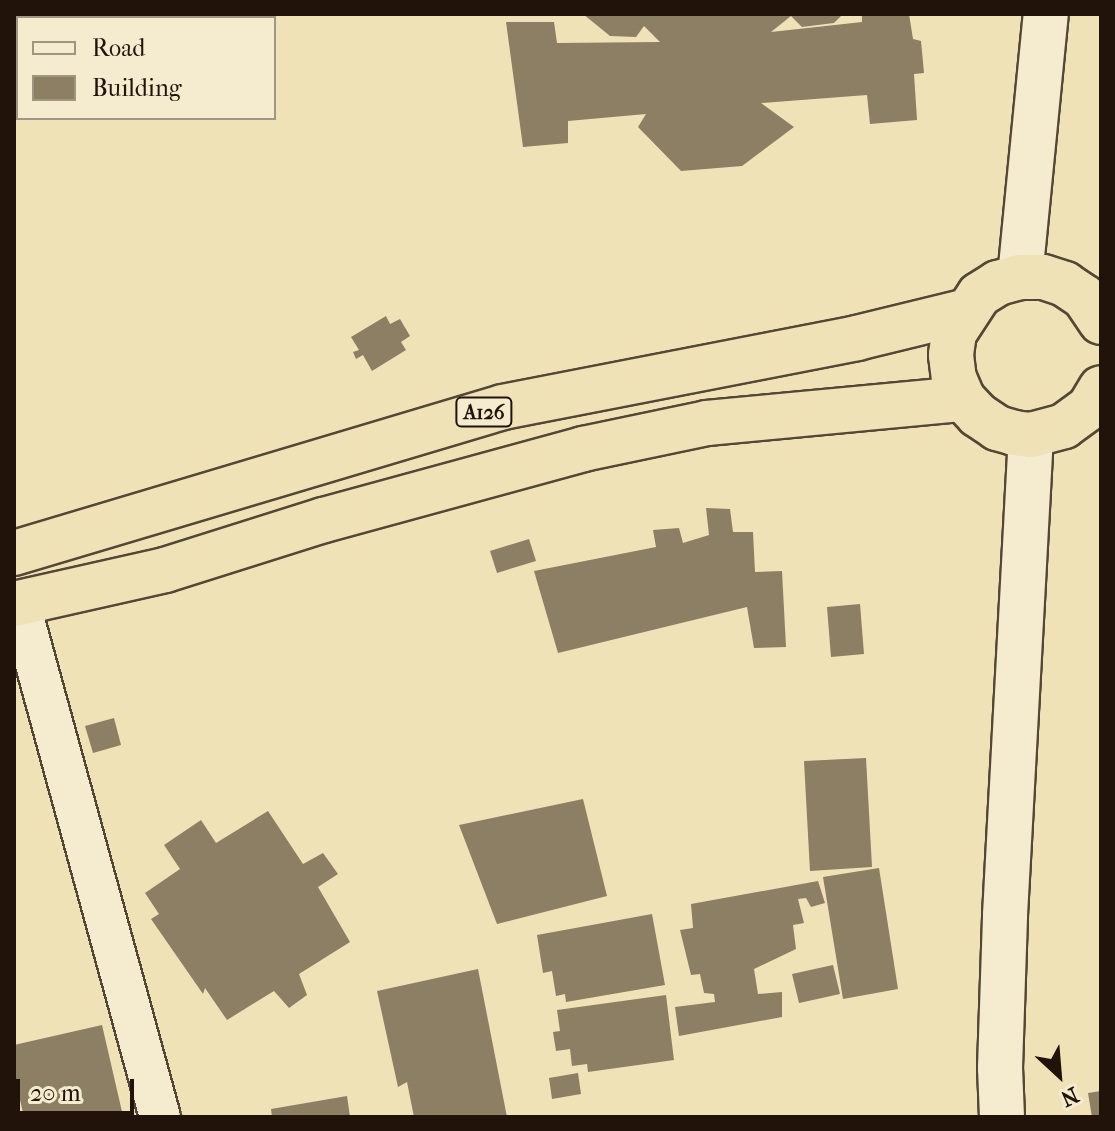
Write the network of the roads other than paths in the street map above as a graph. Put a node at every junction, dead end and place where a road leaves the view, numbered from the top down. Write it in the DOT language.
graph roads {
  1 [pos="1046,14"];
  2 [pos="1020,277"];
  3 [pos="1095,305"];
  4 [pos="964,312"];
  5 [pos="1101,388"];
  6 [pos="963,399"];
  7 [pos="1031,435"];
  8 [pos="14,553"];
  9 [pos="16,603"];
  10 [pos="160,1117"];
  11 [pos="1002,1117"];
  1 -- 2 [label="street"];
  2 -- 3 [label="highway"];
  2 -- 4 [label="highway, A126"];
  4 -- 6 [label="highway"];
  4 -- 8 [label="highway, A126"];
  5 -- 7 [label="highway"];
  6 -- 7 [label="highway"];
  6 -- 9 [label="highway"];
  7 -- 11 [label="street"];
  9 -- 10 [label="street"];
}
